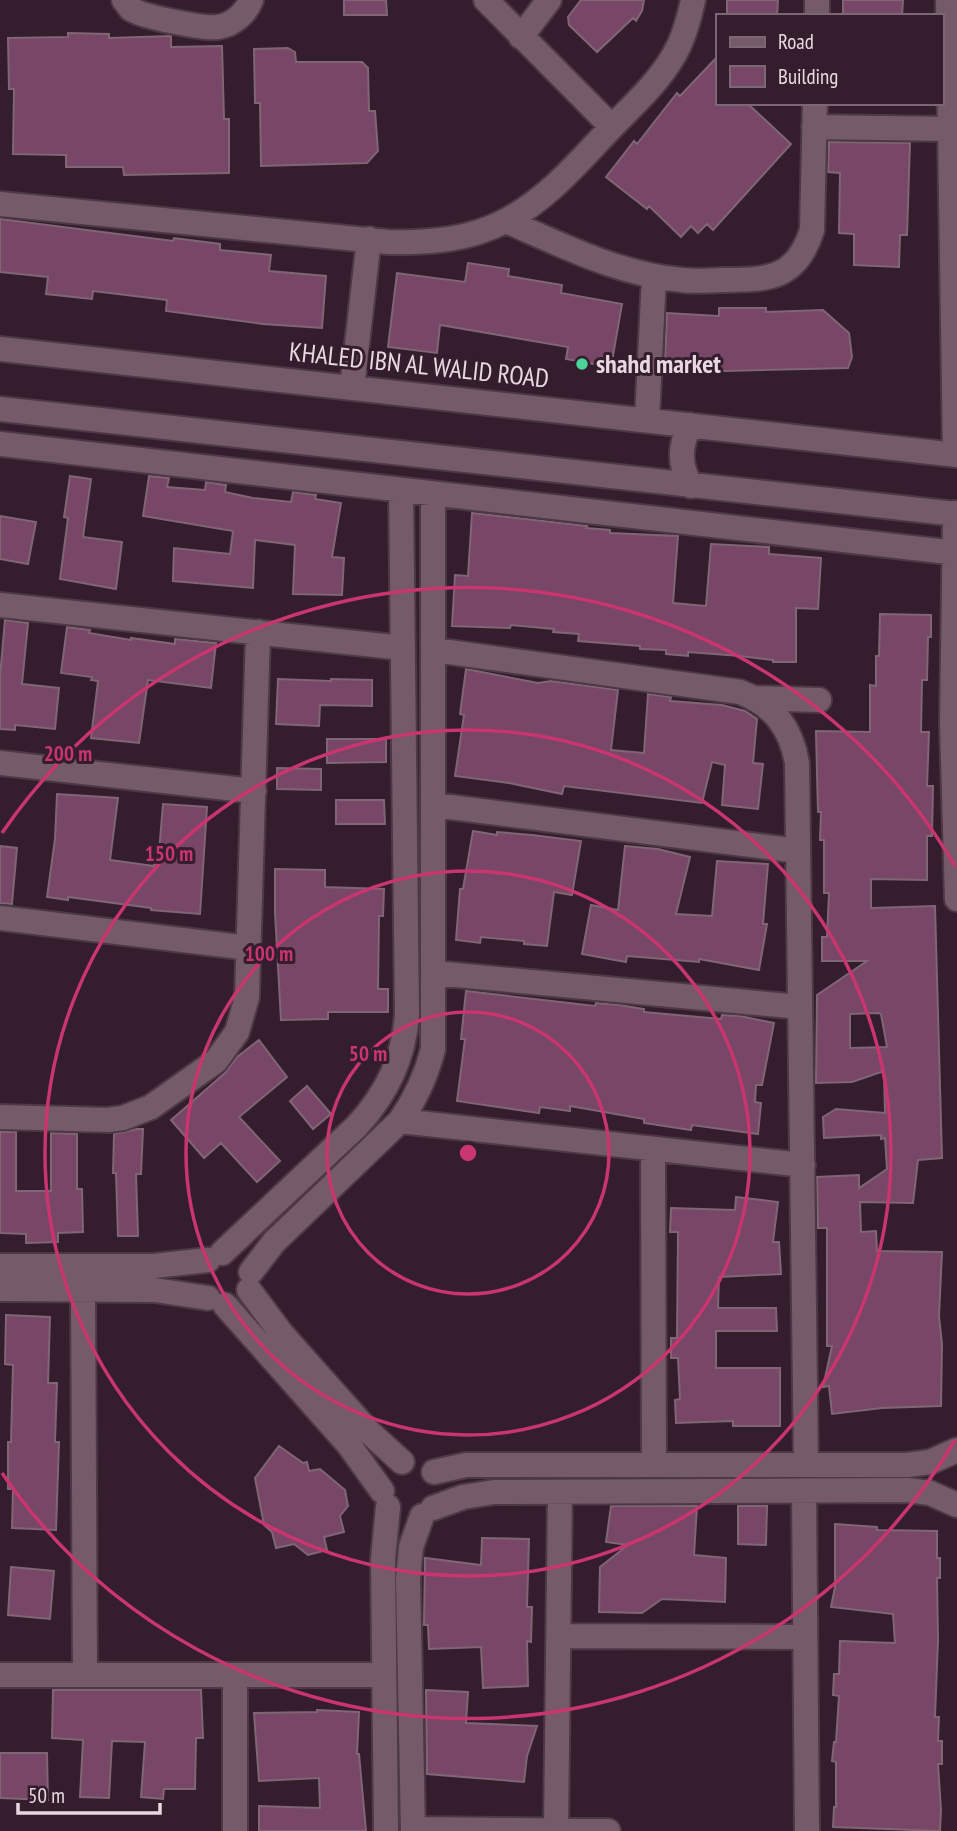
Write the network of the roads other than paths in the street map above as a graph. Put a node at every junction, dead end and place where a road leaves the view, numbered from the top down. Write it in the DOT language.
graph roads {
  1 [pos="124,0"];
  2 [pos="251,0"];
  3 [pos="486,0"];
  4 [pos="549,0"];
  5 [pos="693,0"];
  6 [pos="948,0"];
  7 [pos="521,37"];
  8 [pos="814,115"];
  9 [pos="612,127"];
  10 [pos="949,129"];
  11 [pos="0,204"];
  12 [pos="506,221"];
  13 [pos="369,239"];
  14 [pos="654,276"];
  15 [pos="0,349"];
  16 [pos="352,388"];
  17 [pos="0,409"];
  18 [pos="647,420"];
  19 [pos="690,425"];
  20 [pos="0,444"];
  21 [pos="956,455"];
  22 [pos="691,486"];
  23 [pos="401,491"];
  24 [pos="433,495"];
  25 [pos="956,514"];
  26 [pos="956,553"];
  27 [pos="0,605"];
  28 [pos="258,632"];
  29 [pos="403,648"];
  30 [pos="434,650"];
  31 [pos="754,698"];
  32 [pos="819,700"];
  33 [pos="0,763"];
  34 [pos="254,790"];
  35 [pos="434,805"];
  36 [pos="798,851"];
  37 [pos="957,899"];
  38 [pos="0,918"];
  39 [pos="249,948"];
  40 [pos="434,972"];
  41 [pos="800,1007"];
  42 [pos="0,1117"];
  43 [pos="400,1121"];
  44 [pos="653,1149"];
  45 [pos="803,1165"];
  46 [pos="215,1257"];
  47 [pos="0,1266"];
  48 [pos="250,1281"];
  49 [pos="0,1289"];
  50 [pos="83,1289"];
  51 [pos="217,1301"];
  52 [pos="957,1450"];
  53 [pos="402,1462"];
  54 [pos="653,1465"];
  55 [pos="806,1465"];
  56 [pos="434,1472"];
  57 [pos="804,1491"];
  58 [pos="560,1492"];
  59 [pos="385,1499"];
  60 [pos="957,1505"];
  61 [pos="428,1512"];
  62 [pos="559,1636"];
  63 [pos="805,1637"];
  64 [pos="0,1675"];
  65 [pos="86,1675"];
  66 [pos="235,1675"];
  67 [pos="383,1675"];
  68 [pos="413,1830"];
  69 [pos="556,1830"];
  70 [pos="236,1831"];
  71 [pos="386,1831"];
  72 [pos="608,1831"];
  73 [pos="807,1831"];
  1 -- 2 [label="street"];
  3 -- 7 [label="street"];
  4 -- 7 [label="street"];
  5 -- 9 [label="street"];
  6 -- 10 [label="street"];
  7 -- 9 [label="street"];
  8 -- 10 [label="street"];
  8 -- 14 [label="street"];
  9 -- 12 [label="street"];
  10 -- 21 [label="street"];
  11 -- 13 [label="street"];
  12 -- 13 [label="street"];
  12 -- 14 [label="street"];
  13 -- 16 [label="street"];
  14 -- 18 [label="street"];
  15 -- 16 [label="street, KHALED IBN AL WALID ROAD"];
  16 -- 18 [label="street, KHALED IBN AL WALID ROAD"];
  17 -- 22 [label="street"];
  18 -- 19 [label="street, KHALED IBN AL WALID ROAD"];
  19 -- 21 [label="street, KHALED IBN AL WALID ROAD"];
  19 -- 22 [label="street"];
  20 -- 23 [label="street"];
  22 -- 25 [label="street"];
  23 -- 24 [label="street"];
  23 -- 29 [label="street"];
  24 -- 26 [label="street"];
  24 -- 30 [label="street"];
  25 -- 26 [label="street"];
  26 -- 37 [label="street"];
  27 -- 28 [label="street"];
  28 -- 29 [label="street"];
  28 -- 34 [label="street"];
  29 -- 46 [label="street"];
  30 -- 31 [label="street"];
  30 -- 35 [label="street"];
  31 -- 32 [label="street"];
  31 -- 36 [label="street"];
  33 -- 34 [label="street"];
  34 -- 39 [label="street"];
  35 -- 36 [label="street"];
  35 -- 40 [label="street"];
  36 -- 41 [label="street"];
  38 -- 39 [label="street"];
  39 -- 42 [label="street"];
  40 -- 41 [label="street"];
  40 -- 43 [label="street"];
  41 -- 45 [label="street"];
  43 -- 44 [label="street"];
  43 -- 48 [label="street"];
  44 -- 45 [label="street"];
  44 -- 54 [label="street"];
  45 -- 55 [label="street"];
  46 -- 47 [label="street"];
  46 -- 48 [label="street"];
  46 -- 51 [label="street"];
  48 -- 51 [label="street"];
  48 -- 53 [label="street"];
  49 -- 50 [label="street"];
  50 -- 51 [label="street"];
  50 -- 65 [label="street"];
  51 -- 59 [label="street"];
  52 -- 55 [label="street"];
  53 -- 56 [label="street"];
  53 -- 59 [label="street"];
  54 -- 55 [label="street"];
  54 -- 56 [label="street"];
  56 -- 61 [label="street"];
  57 -- 58 [label="street"];
  57 -- 60 [label="street"];
  57 -- 63 [label="street"];
  58 -- 61 [label="street"];
  58 -- 62 [label="street"];
  59 -- 61 [label="street"];
  59 -- 67 [label="street"];
  61 -- 68 [label="street"];
  62 -- 63 [label="street"];
  62 -- 69 [label="street"];
  63 -- 73 [label="street"];
  64 -- 65 [label="street"];
  65 -- 66 [label="street"];
  66 -- 67 [label="street"];
  66 -- 70 [label="street"];
  67 -- 71 [label="street"];
  68 -- 69 [label="street"];
  69 -- 72 [label="street"];
}
